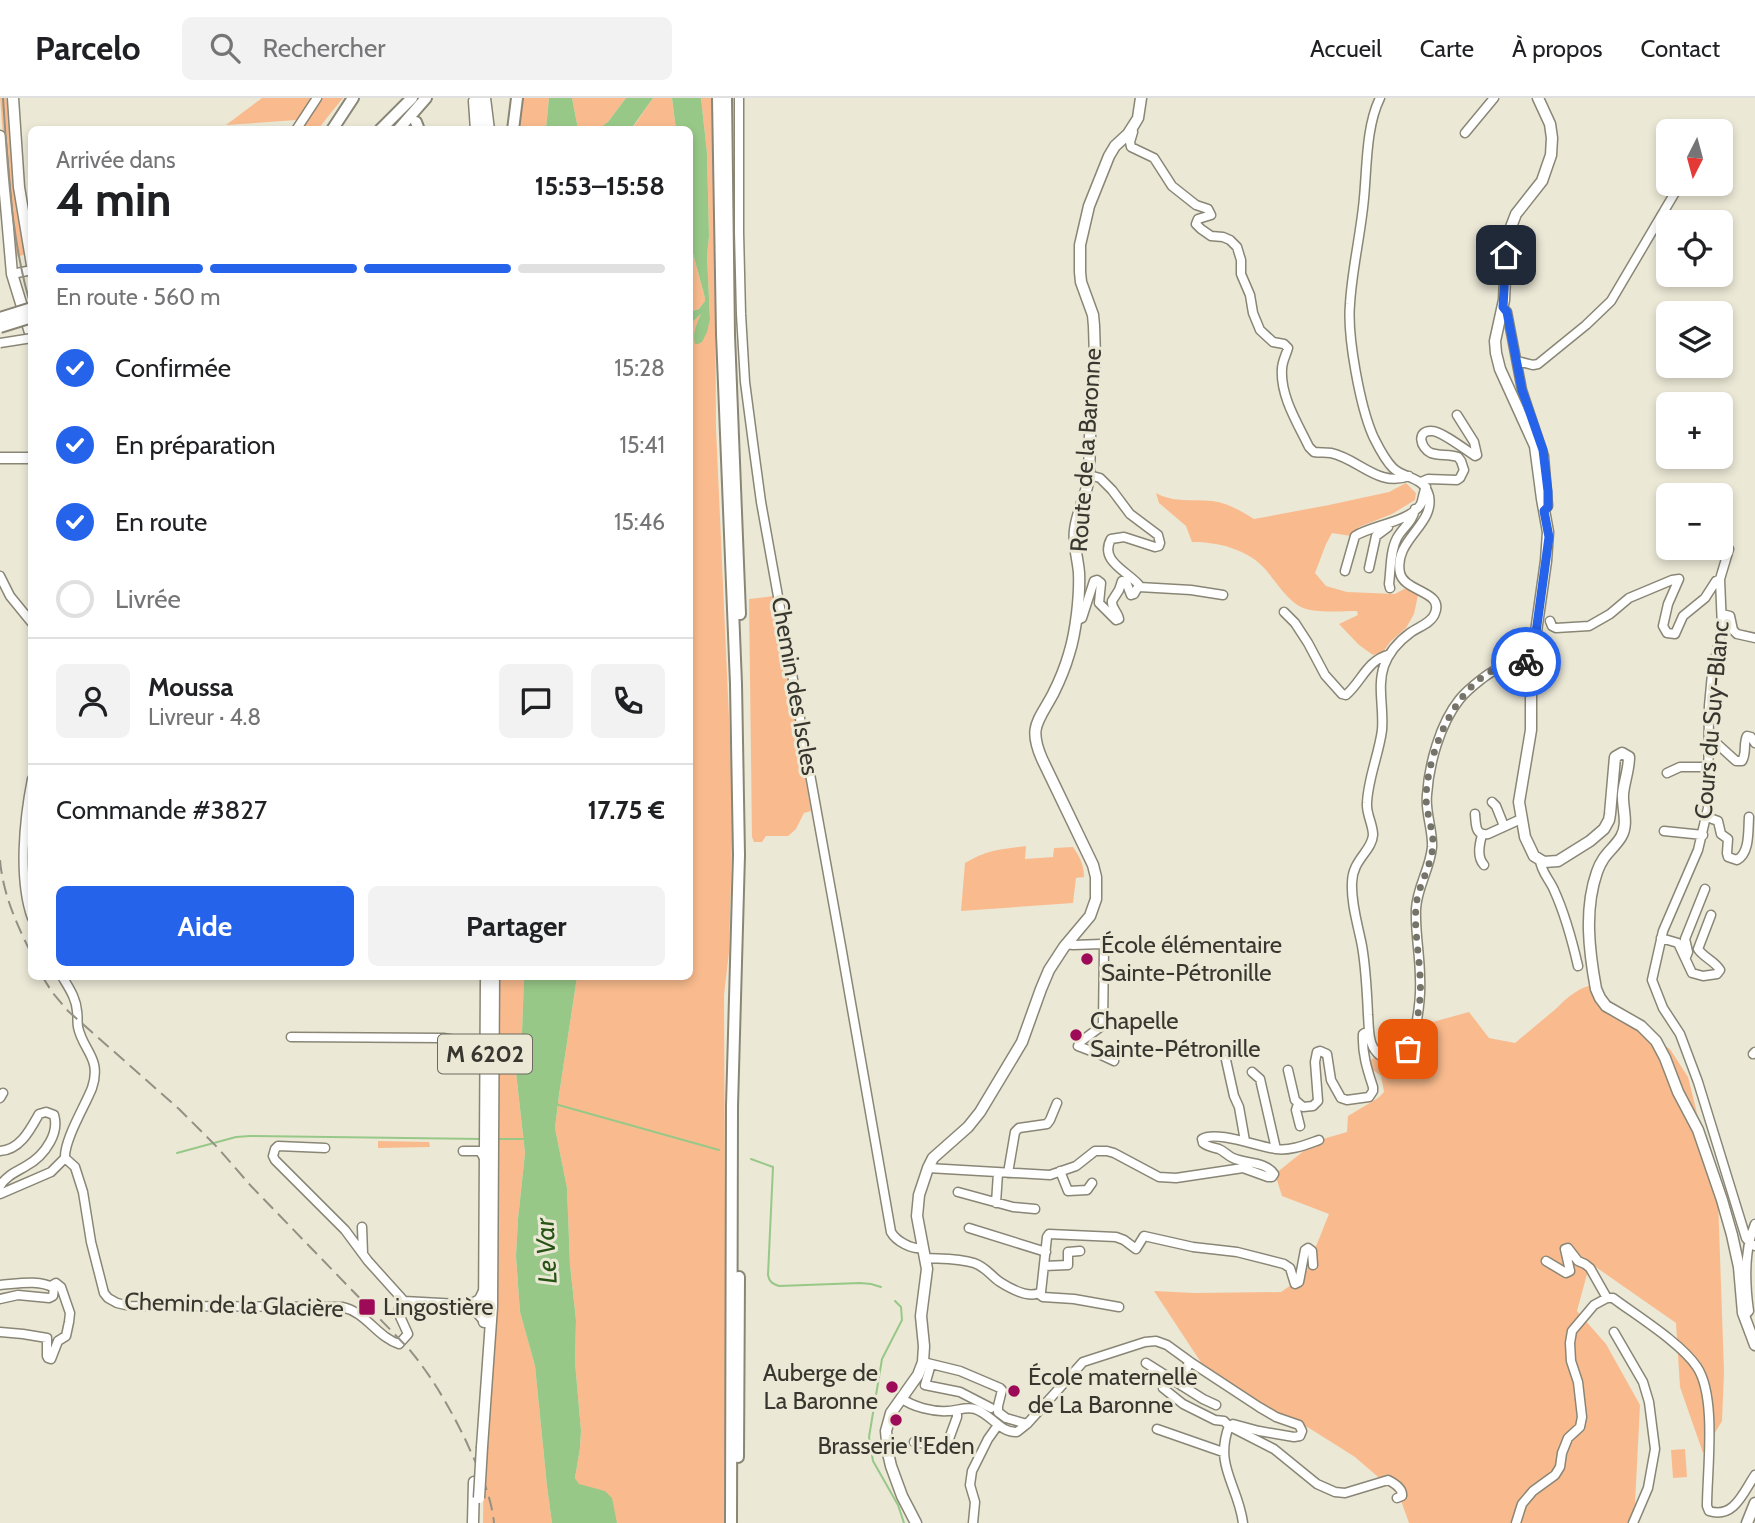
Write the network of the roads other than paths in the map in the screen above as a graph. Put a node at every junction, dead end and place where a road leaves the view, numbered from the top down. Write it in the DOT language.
graph roads {
  1 [pos="13,98"];
  2 [pos="317,98"];
  3 [pos="354,98"];
  4 [pos="412,98"];
  5 [pos="426,98"];
  6 [pos="474,98"];
  7 [pos="485,98"];
  8 [pos="517,98"];
  9 [pos="718,98"];
  10 [pos="726,98"];
  11 [pos="739,98"];
  12 [pos="1141,98"];
  13 [pos="1380,98"];
  14 [pos="1494,98"];
  15 [pos="1538,98"];
  16 [pos="299,126"];
  17 [pos="335,126"];
  18 [pos="384,126"];
  19 [pos="402,126"];
  20 [pos="475,126"];
  21 [pos="481,126"];
  22 [pos="488,126"];
  23 [pos="514,126"];
  24 [pos="1132,128"];
  25 [pos="1465,133"];
  26 [pos="0,136"];
  27 [pos="1673,196"];
  28 [pos="28,242"];
  29 [pos="28,268"];
  30 [pos="12,274"];
  31 [pos="1503,307"];
  32 [pos="28,309"];
  33 [pos="0,318"];
  34 [pos="28,318"];
  35 [pos="28,325"];
  36 [pos="0,327"];
  37 [pos="28,339"];
  38 [pos="0,343"];
  39 [pos="1517,361"];
  40 [pos="1457,415"];
  41 [pos="0,456"];
  42 [pos="28,456"];
  43 [pos="1089,475"];
  44 [pos="1409,476"];
  45 [pos="1423,485"];
  46 [pos="1415,509"];
  47 [pos="1544,511"];
  48 [pos="1395,520"];
  49 [pos="1726,560"];
  50 [pos="1369,568"];
  51 [pos="1345,571"];
  52 [pos="0,576"];
  53 [pos="1720,579"];
  54 [pos="1139,587"];
  55 [pos="1390,588"];
  56 [pos="1223,595"];
  57 [pos="1284,612"];
  58 [pos="1721,614"];
  59 [pos="28,618"];
  60 [pos="1076,621"];
  61 [pos="1550,621"];
  62 [pos="1755,638"];
  63 [pos="1390,654"];
  64 [pos="1532,662"];
  65 [pos="1709,740"];
  66 [pos="1755,743"];
  67 [pos="1709,767"];
  68 [pos="1667,773"];
  69 [pos="28,801"];
  70 [pos="1492,802"];
  71 [pos="1475,814"];
  72 [pos="1707,817"];
  73 [pos="1749,817"];
  74 [pos="1521,818"];
  75 [pos="1504,826"];
  76 [pos="1664,831"];
  77 [pos="1482,835"];
  78 [pos="1703,835"];
  79 [pos="1538,859"];
  80 [pos="1484,865"];
  81 [pos="1705,890"];
  82 [pos="28,907"];
  83 [pos="1711,915"];
  84 [pos="1661,938"];
  85 [pos="1067,943"];
  86 [pos="1685,960"];
  87 [pos="1578,966"];
  88 [pos="64,980"];
  89 [pos="483,980"];
  90 [pos="494,980"];
  91 [pos="1369,1030"];
  92 [pos="486,1032"];
  93 [pos="291,1037"];
  94 [pos="467,1046"];
  95 [pos="467,1058"];
  96 [pos="1226,1060"];
  97 [pos="1114,1061"];
  98 [pos="485,1062"];
  99 [pos="1288,1070"];
  100 [pos="1252,1072"];
  101 [pos="1058,1103"];
  102 [pos="1298,1104"];
  103 [pos="1300,1126"];
  104 [pos="489,1132"];
  105 [pos="1319,1140"];
  106 [pos="1245,1141"];
  107 [pos="489,1144"];
  108 [pos="325,1148"];
  109 [pos="1276,1149"];
  110 [pos="463,1151"];
  111 [pos="0,1152"];
  112 [pos="485,1159"];
  113 [pos="65,1160"];
  114 [pos="928,1168"];
  115 [pos="1060,1171"];
  116 [pos="996,1173"];
  117 [pos="1008,1173"];
  118 [pos="1091,1183"];
  119 [pos="0,1186"];
  120 [pos="958,1192"];
  121 [pos="0,1194"];
  122 [pos="994,1202"];
  123 [pos="1035,1209"];
  124 [pos="1755,1224"];
  125 [pos="362,1227"];
  126 [pos="969,1228"];
  127 [pos="1752,1245"];
  128 [pos="1080,1251"];
  129 [pos="1046,1252"];
  130 [pos="924,1253"];
  131 [pos="363,1254"];
  132 [pos="1546,1261"];
  133 [pos="1312,1265"];
  134 [pos="1044,1266"];
  135 [pos="0,1285"];
  136 [pos="485,1285"];
  137 [pos="51,1286"];
  138 [pos="1039,1294"];
  139 [pos="0,1298"];
  140 [pos="1607,1298"];
  141 [pos="404,1301"];
  142 [pos="459,1304"];
  143 [pos="1119,1307"];
  144 [pos="1744,1316"];
  145 [pos="484,1321"];
  146 [pos="0,1332"];
  147 [pos="1614,1332"];
  148 [pos="1755,1345"];
  149 [pos="1189,1361"];
  150 [pos="927,1363"];
  151 [pos="1146,1363"];
  152 [pos="1182,1386"];
  153 [pos="1163,1388"];
  154 [pos="901,1398"];
  155 [pos="1216,1405"];
  156 [pos="991,1408"];
  157 [pos="957,1410"];
  158 [pos="1027,1424"];
  159 [pos="999,1425"];
  160 [pos="1229,1426"];
  161 [pos="1157,1429"];
  162 [pos="914,1442"];
  163 [pos="480,1445"];
  164 [pos="1223,1452"];
  165 [pos="1755,1475"];
  166 [pos="1397,1498"];
  167 [pos="1755,1503"];
  168 [pos="473,1523"];
  169 [pos="479,1523"];
  170 [pos="731,1523"];
  171 [pos="738,1523"];
  172 [pos="916,1523"];
  173 [pos="973,1523"];
  174 [pos="1243,1523"];
  175 [pos="1517,1523"];
  176 [pos="1633,1523"];
  177 [pos="1747,1523"];
  1 -- 28 [label="main road"];
  2 -- 16 [label="street"];
  3 -- 17 [label="highway"];
  4 -- 18 [label="highway"];
  5 -- 19 [label="highway"];
  6 -- 20 [label="street"];
  6 -- 21 [label="main road"];
  7 -- 22 [label="main road"];
  8 -- 23 [label="highway"];
  9 -- 170 [label="highway"];
  10 -- 171 [label="highway"];
  11 -- 130 [label="street, Chemin des Iscles"];
  12 -- 24 [label="main road, Route de la Baronne"];
  13 -- 44 [label="street"];
  14 -- 25 [label="street"];
  15 -- 31 [label="main road"];
  24 -- 43 [label="main road, Route de la Baronne"];
  24 -- 44 [label="street"];
  26 -- 30 [label="main road"];
  27 -- 39 [label="street"];
  29 -- 30 [label="street"];
  30 -- 35 [label="main road"];
  31 -- 39 [label="street"];
  31 -- 47 [label="main road"];
  32 -- 33 [label="highway, bridge"];
  34 -- 36 [label="highway, bridge"];
  37 -- 38 [label="street, bridge"];
  39 -- 47 [label="street"];
  40 -- 45 [label="street"];
  41 -- 42 [label="main road"];
  43 -- 54 [label="street"];
  43 -- 60 [label="main road, Route de la Baronne"];
  44 -- 45 [label="street"];
  45 -- 46 [label="street"];
  45 -- 63 [label="street"];
  46 -- 48 [label="street"];
  46 -- 55 [label="street"];
  47 -- 64 [label="main road"];
  48 -- 50 [label="street"];
  48 -- 51 [label="street"];
  49 -- 53 [label="street, Cours du Suy-Blanc"];
  52 -- 59 [label="street"];
  53 -- 58 [label="street, Cours du Suy-Blanc"];
  53 -- 61 [label="street"];
  54 -- 56 [label="street"];
  54 -- 60 [label="street"];
  57 -- 63 [label="street"];
  58 -- 62 [label="street"];
  58 -- 65 [label="street, Cours du Suy-Blanc"];
  60 -- 85 [label="main road, Route de la Baronne"];
  63 -- 91 [label="street"];
  64 -- 74 [label="main road"];
  64 -- 91 [label="street"];
  65 -- 66 [label="street"];
  65 -- 67 [label="street, Cours du Suy-Blanc"];
  67 -- 68 [label="street"];
  67 -- 72 [label="street, Cours du Suy-Blanc"];
  69 -- 82 [label="street"];
  70 -- 75 [label="street"];
  71 -- 77 [label="street"];
  72 -- 73 [label="street"];
  72 -- 78 [label="street, Cours du Suy-Blanc"];
  74 -- 75 [label="street"];
  74 -- 79 [label="main road"];
  75 -- 77 [label="street"];
  76 -- 78 [label="street"];
  77 -- 80 [label="street"];
  78 -- 84 [label="street, Cours du Suy-Blanc"];
  79 -- 87 [label="street"];
  79 -- 144 [label="main road"];
  81 -- 86 [label="street"];
  83 -- 86 [label="street"];
  84 -- 86 [label="street"];
  84 -- 127 [label="street, Cours du Suy-Blanc"];
  85 -- 97 [label="street"];
  85 -- 114 [label="main road, Route de la Baronne"];
  88 -- 113 [label="street"];
  89 -- 92 [label="main road, M 6202"];
  90 -- 104 [label="main road, M 6202"];
  91 -- 102 [label="street"];
  92 -- 94 [label="street"];
  92 -- 98 [label="main road, M 6202"];
  93 -- 94 [label="street"];
  94 -- 95 [label="street"];
  94 -- 98 [label="street"];
  96 -- 106 [label="street"];
  98 -- 104 [label="main road, M 6202"];
  99 -- 102 [label="street"];
  100 -- 109 [label="street"];
  101 -- 117 [label="street"];
  102 -- 103 [label="street"];
  104 -- 107 [label="main road, M 6202"];
  105 -- 109 [label="street"];
  106 -- 109 [label="street"];
  106 -- 115 [label="street"];
  107 -- 112 [label="main road, M 6202"];
  107 -- 163 [label="main road, M 6202"];
  108 -- 131 [label="street"];
  110 -- 112 [label="street"];
  111 -- 119 [label="street"];
  112 -- 136 [label="main road, M 6202"];
  113 -- 121 [label="street"];
  113 -- 141 [label="street, Chemin de la Glacière"];
  114 -- 116 [label="street"];
  114 -- 130 [label="main road, Route de la Baronne"];
  115 -- 117 [label="street"];
  115 -- 118 [label="street"];
  116 -- 117 [label="street"];
  116 -- 122 [label="street"];
  120 -- 122 [label="street"];
  122 -- 123 [label="street"];
  124 -- 127 [label="street"];
  125 -- 131 [label="street"];
  126 -- 129 [label="street"];
  127 -- 144 [label="street"];
  128 -- 134 [label="street"];
  129 -- 133 [label="street"];
  129 -- 134 [label="street"];
  130 -- 138 [label="street"];
  130 -- 150 [label="main road, Route de la Baronne"];
  131 -- 141 [label="street"];
  132 -- 140 [label="street"];
  134 -- 138 [label="street"];
  135 -- 137 [label="street"];
  136 -- 142 [label="street"];
  136 -- 145 [label="main road, M 6202"];
  137 -- 139 [label="street"];
  137 -- 146 [label="street"];
  138 -- 143 [label="street"];
  140 -- 165 [label="street"];
  140 -- 175 [label="street"];
  141 -- 142 [label="street"];
  142 -- 145 [label="street"];
  144 -- 148 [label="main road"];
  145 -- 163 [label="main road, M 6202"];
  147 -- 176 [label="street"];
  149 -- 152 [label="street"];
  149 -- 158 [label="street"];
  149 -- 160 [label="street"];
  150 -- 154 [label="main road"];
  150 -- 156 [label="street"];
  150 -- 158 [label="street"];
  151 -- 152 [label="street"];
  152 -- 155 [label="street"];
  153 -- 160 [label="street"];
  154 -- 157 [label="street"];
  154 -- 172 [label="main road"];
  157 -- 159 [label="street"];
  157 -- 162 [label="street"];
  158 -- 159 [label="street"];
  159 -- 173 [label="street"];
  160 -- 164 [label="street"];
  160 -- 166 [label="street"];
  161 -- 164 [label="street"];
  163 -- 168 [label="main road, M 6202"];
  163 -- 169 [label="main road, M 6202, bridge"];
  164 -- 174 [label="street"];
  167 -- 177 [label="main road"];
}
